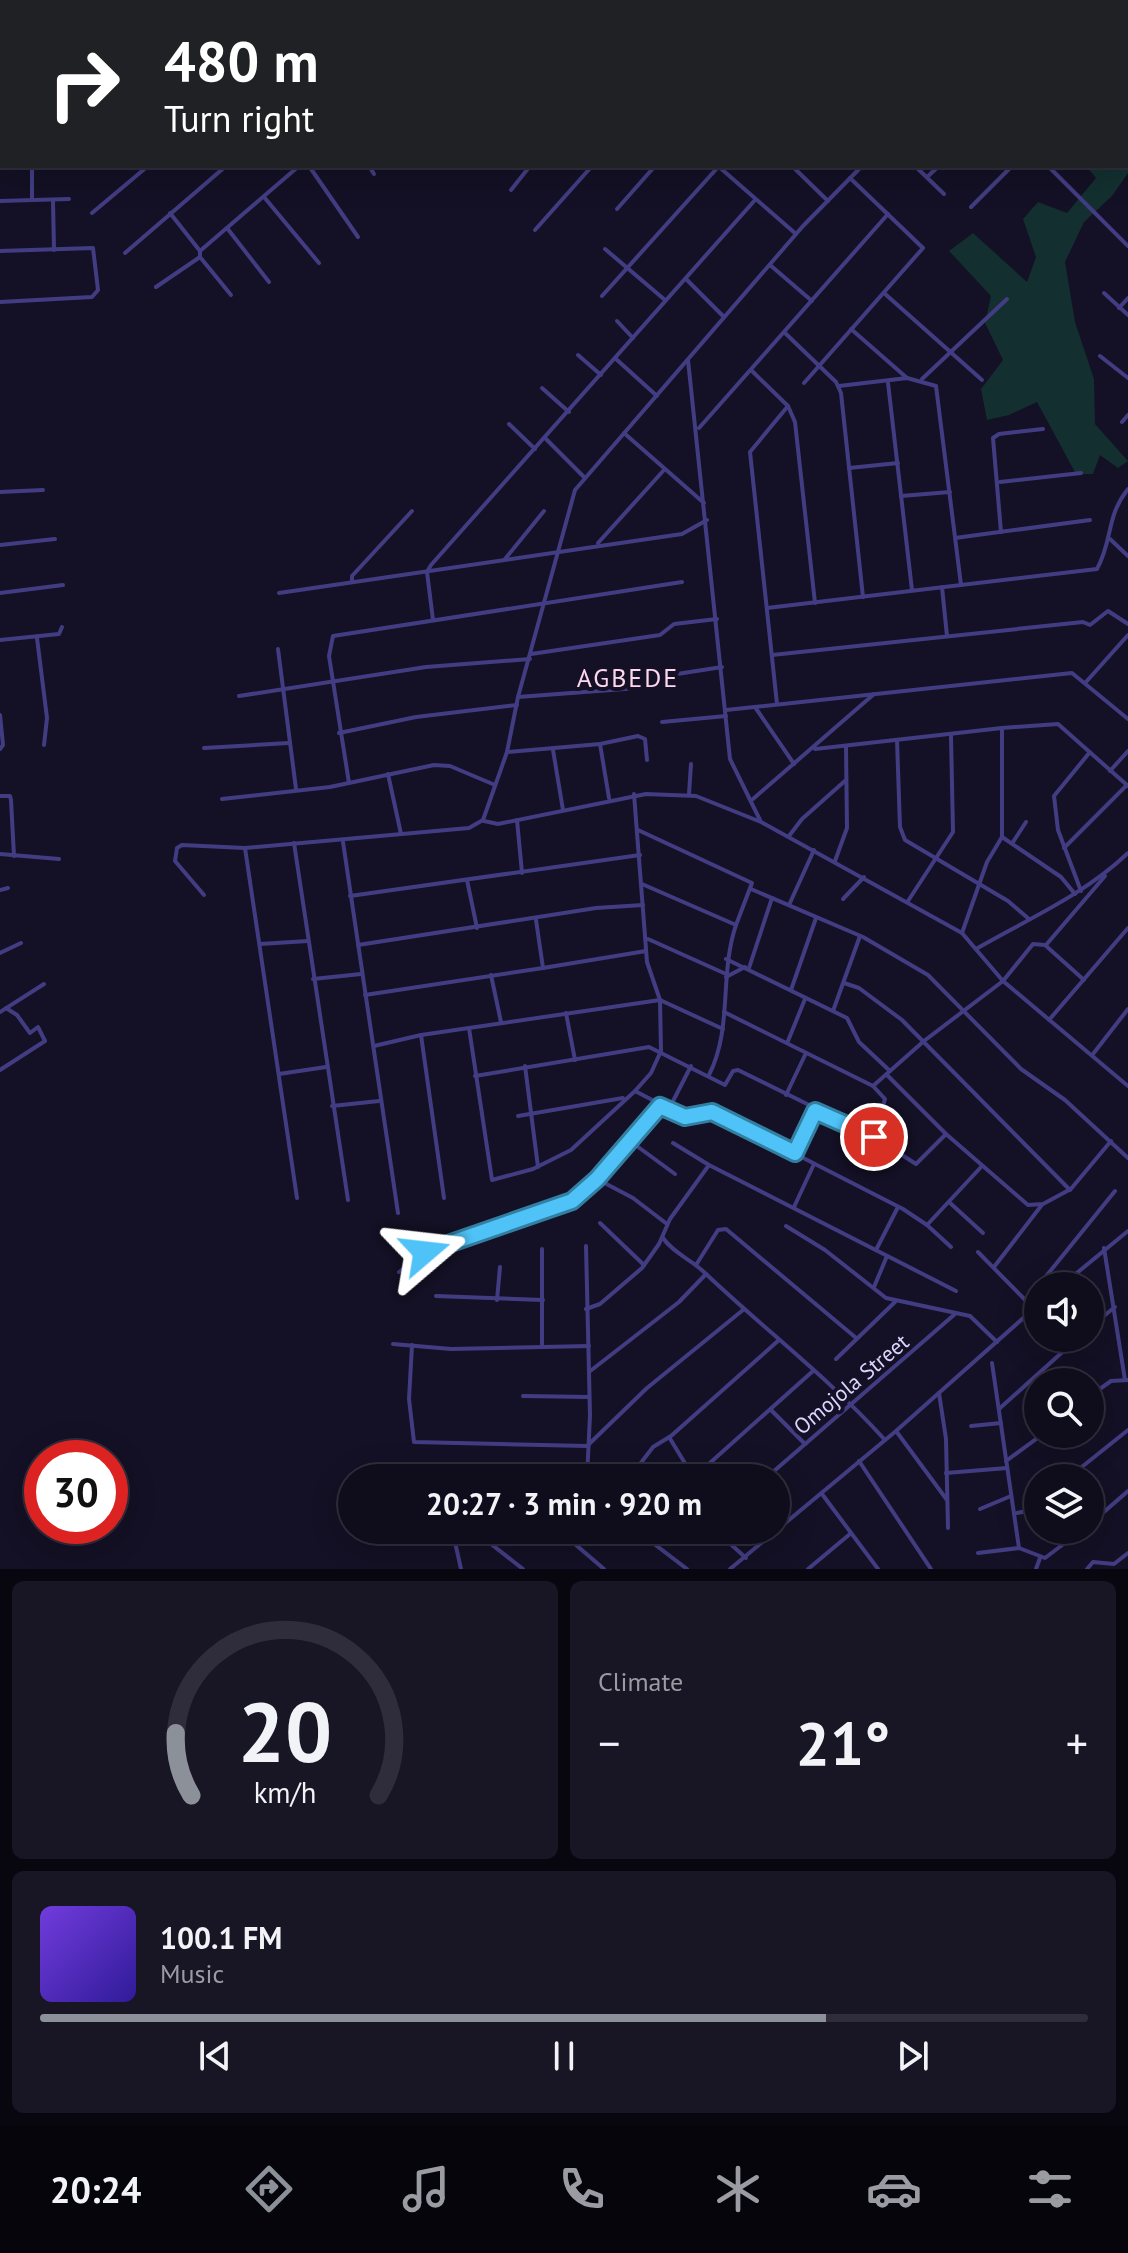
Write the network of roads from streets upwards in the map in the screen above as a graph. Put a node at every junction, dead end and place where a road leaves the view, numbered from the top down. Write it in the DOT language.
graph roads {
  1 [pos="32,168"];
  2 [pos="146,168"];
  3 [pos="224,168"];
  4 [pos="297,168"];
  5 [pos="310,168"];
  6 [pos="370,168"];
  7 [pos="528,168"];
  8 [pos="590,168"];
  9 [pos="653,168"];
  10 [pos="716,168"];
  11 [pos="720,168"];
  12 [pos="794,168"];
  13 [pos="860,168"];
  14 [pos="917,168"];
  15 [pos="937,168"];
  16 [pos="1010,168"];
  17 [pos="1050,168"];
  18 [pos="374,174"];
  19 [pos="927,177"];
  20 [pos="850,178"];
  21 [pos="511,190"];
  22 [pos="944,194"];
  23 [pos="264,196"];
  24 [pos="69,199"];
  25 [pos="32,200"];
  26 [pos="755,200"];
  27 [pos="0,201"];
  28 [pos="53,201"];
  29 [pos="828,201"];
  30 [pos="971,207"];
  31 [pos="617,209"];
  32 [pos="92,213"];
  33 [pos="170,213"];
  34 [pos="888,214"];
  35 [pos="227,228"];
  36 [pos="535,230"];
  37 [pos="796,234"];
  38 [pos="358,237"];
  39 [pos="1128,246"];
  40 [pos="605,249"];
  41 [pos="54,250"];
  42 [pos="0,251"];
  43 [pos="125,253"];
  44 [pos="200,254"];
  45 [pos="319,263"];
  46 [pos="770,265"];
  47 [pos="629,268"];
  48 [pos="685,278"];
  49 [pos="269,282"];
  50 [pos="156,287"];
  51 [pos="884,293"];
  52 [pos="1104,293"];
  53 [pos="231,295"];
  54 [pos="602,296"];
  55 [pos="1128,298"];
  56 [pos="1007,299"];
  57 [pos="665,300"];
  58 [pos="812,301"];
  59 [pos="0,302"];
  60 [pos="1119,308"];
  61 [pos="1128,315"];
  62 [pos="724,317"];
  63 [pos="617,321"];
  64 [pos="851,329"];
  65 [pos="785,333"];
  66 [pos="633,338"];
  67 [pos="950,351"];
  68 [pos="578,355"];
  69 [pos="1100,356"];
  70 [pos="616,359"];
  71 [pos="688,360"];
  72 [pos="820,366"];
  73 [pos="752,371"];
  74 [pos="601,375"];
  75 [pos="907,378"];
  76 [pos="1128,378"];
  77 [pos="922,379"];
  78 [pos="982,380"];
  79 [pos="804,383"];
  80 [pos="888,383"];
  81 [pos="839,386"];
  82 [pos="542,388"];
  83 [pos="657,396"];
  84 [pos="788,406"];
  85 [pos="569,412"];
  86 [pos="1128,415"];
  87 [pos="1122,422"];
  88 [pos="509,424"];
  89 [pos="697,429"];
  90 [pos="1043,429"];
  91 [pos="624,433"];
  92 [pos="546,439"];
  93 [pos="535,449"];
  94 [pos="898,463"];
  95 [pos="849,468"];
  96 [pos="665,469"];
  97 [pos="1081,473"];
  98 [pos="584,477"];
  99 [pos="999,483"];
  100 [pos="1128,489"];
  101 [pos="43,490"];
  102 [pos="0,492"];
  103 [pos="950,492"];
  104 [pos="901,496"];
  105 [pos="706,504"];
  106 [pos="412,511"];
  107 [pos="544,511"];
  108 [pos="707,520"];
  109 [pos="1090,520"];
  110 [pos="1001,532"];
  111 [pos="955,538"];
  112 [pos="55,539"];
  113 [pos="1109,539"];
  114 [pos="0,545"];
  115 [pos="596,545"];
  116 [pos="558,554"];
  117 [pos="1128,556"];
  118 [pos="504,561"];
  119 [pos="427,572"];
  120 [pos="352,582"];
  121 [pos="682,582"];
  122 [pos="63,585"];
  123 [pos="961,585"];
  124 [pos="942,587"];
  125 [pos="912,590"];
  126 [pos="0,593"];
  127 [pos="279,593"];
  128 [pos="863,597"];
  129 [pos="546,603"];
  130 [pos="815,603"];
  131 [pos="767,608"];
  132 [pos="717,619"];
  133 [pos="433,620"];
  134 [pos="1128,624"];
  135 [pos="62,627"];
  136 [pos="1128,635"];
  137 [pos="947,636"];
  138 [pos="37,638"];
  139 [pos="0,640"];
  140 [pos="278,649"];
  141 [pos="772,655"];
  142 [pos="531,656"];
  143 [pos="722,667"];
  144 [pos="333,682"];
  145 [pos="1086,682"];
  146 [pos="284,690"];
  147 [pos="874,694"];
  148 [pos="239,696"];
  149 [pos="518,697"];
  150 [pos="777,704"];
  151 [pos="517,705"];
  152 [pos="755,707"];
  153 [pos="1128,708"];
  154 [pos="726,713"];
  155 [pos="1122,714"];
  156 [pos="0,715"];
  157 [pos="1128,719"];
  158 [pos="662,722"];
  159 [pos="1002,728"];
  160 [pos="339,733"];
  161 [pos="951,736"];
  162 [pos="897,740"];
  163 [pos="289,743"];
  164 [pos="600,744"];
  165 [pos="44,745"];
  166 [pos="846,746"];
  167 [pos="204,748"];
  168 [pos="0,749"];
  169 [pos="815,749"];
  170 [pos="553,750"];
  171 [pos="1128,751"];
  172 [pos="507,752"];
  173 [pos="1090,752"];
  174 [pos="647,760"];
  175 [pos="691,764"];
  176 [pos="794,764"];
  177 [pos="1110,771"];
  178 [pos="388,774"];
  179 [pos="846,780"];
  180 [pos="349,783"];
  181 [pos="495,785"];
  182 [pos="1128,785"];
  183 [pos="296,789"];
  184 [pos="634,794"];
  185 [pos="689,794"];
  186 [pos="0,796"];
  187 [pos="609,798"];
  188 [pos="222,799"];
  189 [pos="753,799"];
  190 [pos="563,810"];
  191 [pos="483,820"];
  192 [pos="517,820"];
  193 [pos="761,822"];
  194 [pos="1026,822"];
  195 [pos="638,830"];
  196 [pos="401,835"];
  197 [pos="789,836"];
  198 [pos="1002,837"];
  199 [pos="343,842"];
  200 [pos="1013,842"];
  201 [pos="294,843"];
  202 [pos="245,848"];
  203 [pos="1063,849"];
  204 [pos="814,850"];
  205 [pos="0,854"];
  206 [pos="640,855"];
  207 [pos="1127,855"];
  208 [pos="14,856"];
  209 [pos="59,859"];
  210 [pos="936,860"];
  211 [pos="835,861"];
  212 [pos="522,873"];
  213 [pos="1107,874"];
  214 [pos="864,877"];
  215 [pos="467,880"];
  216 [pos="642,884"];
  217 [pos="980,885"];
  218 [pos="8,888"];
  219 [pos="751,889"];
  220 [pos="0,890"];
  221 [pos="1078,893"];
  222 [pos="204,895"];
  223 [pos="350,896"];
  224 [pos="772,898"];
  225 [pos="843,899"];
  226 [pos="908,901"];
  227 [pos="643,905"];
  228 [pos="789,905"];
  229 [pos="816,918"];
  230 [pos="536,919"];
  231 [pos="1029,919"];
  232 [pos="736,925"];
  233 [pos="477,928"];
  234 [pos="1128,928"];
  235 [pos="962,933"];
  236 [pos="860,936"];
  237 [pos="647,939"];
  238 [pos="308,941"];
  239 [pos="21,943"];
  240 [pos="260,944"];
  241 [pos="358,945"];
  242 [pos="1045,945"];
  243 [pos="976,949"];
  244 [pos="646,951"];
  245 [pos="0,953"];
  246 [pos="726,959"];
  247 [pos="543,968"];
  248 [pos="747,968"];
  249 [pos="361,974"];
  250 [pos="491,975"];
  251 [pos="726,975"];
  252 [pos="313,979"];
  253 [pos="1084,980"];
  254 [pos="1003,981"];
  255 [pos="844,983"];
  256 [pos="44,984"];
  257 [pos="791,990"];
  258 [pos="365,995"];
  259 [pos="805,999"];
  260 [pos="660,1000"];
  261 [pos="6,1008"];
  262 [pos="833,1011"];
  263 [pos="965,1011"];
  264 [pos="1127,1011"];
  265 [pos="0,1012"];
  266 [pos="724,1012"];
  267 [pos="566,1013"];
  268 [pos="1049,1021"];
  269 [pos="501,1022"];
  270 [pos="469,1028"];
  271 [pos="723,1029"];
  272 [pos="421,1035"];
  273 [pos="788,1041"];
  274 [pos="924,1041"];
  275 [pos="374,1046"];
  276 [pos="661,1051"];
  277 [pos="807,1052"];
  278 [pos="1093,1055"];
  279 [pos="575,1060"];
  280 [pos="525,1066"];
  281 [pos="691,1066"];
  282 [pos="326,1067"];
  283 [pos="0,1070"];
  284 [pos="888,1073"];
  285 [pos="279,1074"];
  286 [pos="709,1075"];
  287 [pos="475,1076"];
  288 [pos="873,1086"];
  289 [pos="1128,1086"];
  290 [pos="635,1091"];
  291 [pos="786,1095"];
  292 [pos="625,1097"];
  293 [pos="379,1101"];
  294 [pos="332,1106"];
  295 [pos="660,1106"];
  296 [pos="883,1106"];
  297 [pos="669,1108"];
  298 [pos="815,1111"];
  299 [pos="531,1114"];
  300 [pos="518,1116"];
  301 [pos="946,1134"];
  302 [pos="630,1141"];
  303 [pos="1111,1141"];
  304 [pos="673,1143"];
  305 [pos="795,1153"];
  306 [pos="1128,1158"];
  307 [pos="814,1164"];
  308 [pos="709,1165"];
  309 [pos="982,1166"];
  310 [pos="538,1167"];
  311 [pos="675,1174"];
  312 [pos="597,1179"];
  313 [pos="1070,1190"];
  314 [pos="1115,1191"];
  315 [pos="297,1198"];
  316 [pos="444,1198"];
  317 [pos="348,1200"];
  318 [pos="949,1202"];
  319 [pos="1043,1204"];
  320 [pos="794,1207"];
  321 [pos="898,1207"];
  322 [pos="398,1213"];
  323 [pos="600,1223"];
  324 [pos="667,1224"];
  325 [pos="927,1225"];
  326 [pos="786,1226"];
  327 [pos="1128,1231"];
  328 [pos="983,1233"];
  329 [pos="663,1238"];
  330 [pos="586,1246"];
  331 [pos="951,1247"];
  332 [pos="1104,1248"];
  333 [pos="542,1249"];
  334 [pos="876,1250"];
  335 [pos="978,1252"];
  336 [pos="887,1256"];
  337 [pos="644,1265"];
  338 [pos="696,1265"];
  339 [pos="500,1267"];
  340 [pos="994,1267"];
  341 [pos="399,1272"];
  342 [pos="1049,1272"];
  343 [pos="1077,1272"];
  344 [pos="706,1274"];
  345 [pos="873,1288"];
  346 [pos="956,1291"];
  347 [pos="436,1296"];
  348 [pos="1024,1296"];
  349 [pos="497,1300"];
  350 [pos="543,1300"];
  351 [pos="895,1302"];
  352 [pos="1115,1307"];
  353 [pos="586,1309"];
  354 [pos="743,1310"];
  355 [pos="955,1314"];
  356 [pos="1104,1316"];
  357 [pos="1024,1318"];
  358 [pos="855,1337"];
  359 [pos="779,1340"];
  360 [pos="997,1342"];
  361 [pos="393,1344"];
  362 [pos="412,1345"];
  363 [pos="589,1346"];
  364 [pos="542,1347"];
  365 [pos="1062,1352"];
  366 [pos="836,1359"];
  367 [pos="992,1363"];
  368 [pos="813,1371"];
  369 [pos="589,1372"];
  370 [pos="1127,1380"];
  371 [pos="1104,1386"];
  372 [pos="939,1393"];
  373 [pos="523,1396"];
  374 [pos="588,1397"];
  375 [pos="852,1407"];
  376 [pos="999,1409"];
  377 [pos="771,1410"];
  378 [pos="1001,1423"];
  379 [pos="971,1426"];
  380 [pos="1128,1430"];
  381 [pos="896,1431"];
  382 [pos="669,1437"];
  383 [pos="885,1440"];
  384 [pos="805,1444"];
  385 [pos="587,1446"];
  386 [pos="1024,1448"];
  387 [pos="859,1461"];
  388 [pos="1006,1461"];
  389 [pos="587,1464"];
  390 [pos="640,1464"];
  391 [pos="685,1464"];
  392 [pos="710,1464"];
  393 [pos="782,1464"];
  394 [pos="1086,1464"];
  395 [pos="1007,1468"];
  396 [pos="946,1473"];
  397 [pos="1128,1491"];
  398 [pos="822,1494"];
  399 [pos="1011,1496"];
  400 [pos="947,1500"];
  401 [pos="980,1509"];
  402 [pos="1024,1512"];
  403 [pos="1104,1512"];
  404 [pos="1017,1513"];
  405 [pos="948,1528"];
  406 [pos="850,1534"];
  407 [pos="455,1544"];
  408 [pos="490,1544"];
  409 [pos="576,1544"];
  410 [pos="654,1544"];
  411 [pos="730,1544"];
  412 [pos="1066,1544"];
  413 [pos="1019,1548"];
  414 [pos="978,1553"];
  415 [pos="1128,1553"];
  416 [pos="746,1558"];
  417 [pos="1040,1558"];
  418 [pos="1116,1567"];
  419 [pos="461,1569"];
  420 [pos="523,1569"];
  421 [pos="604,1569"];
  422 [pos="687,1569"];
  423 [pos="730,1569"];
  424 [pos="808,1569"];
  425 [pos="878,1569"];
  426 [pos="931,1569"];
  427 [pos="1036,1569"];
  428 [pos="1087,1569"];
  1 -- 25 [label="street"];
  2 -- 32 [label="street"];
  3 -- 33 [label="street"];
  4 -- 23 [label="street"];
  5 -- 38 [label="street"];
  6 -- 18 [label="street"];
  7 -- 21 [label="street"];
  8 -- 36 [label="street"];
  9 -- 31 [label="street"];
  10 -- 47 [label="street"];
  11 -- 26 [label="street"];
  12 -- 29 [label="street"];
  13 -- 20 [label="street"];
  14 -- 19 [label="street"];
  15 -- 19 [label="street"];
  16 -- 30 [label="street"];
  17 -- 39 [label="street"];
  19 -- 22 [label="street"];
  20 -- 29 [label="street"];
  20 -- 34 [label="street"];
  23 -- 35 [label="street"];
  23 -- 45 [label="street"];
  24 -- 28 [label="street"];
  25 -- 27 [label="street"];
  25 -- 28 [label="street"];
  26 -- 37 [label="street"];
  26 -- 48 [label="street"];
  28 -- 41 [label="street"];
  29 -- 37 [label="street"];
  33 -- 43 [label="street"];
  33 -- 44 [label="street"];
  34 -- 51 [label="street"];
  34 -- 58 [label="street"];
  35 -- 44 [label="street"];
  35 -- 49 [label="street"];
  37 -- 46 [label="street"];
  40 -- 47 [label="street"];
  41 -- 42 [label="street"];
  41 -- 59 [label="street"];
  44 -- 50 [label="street"];
  44 -- 53 [label="street"];
  46 -- 58 [label="street"];
  46 -- 62 [label="street"];
  47 -- 54 [label="street"];
  47 -- 57 [label="street"];
  48 -- 57 [label="street"];
  48 -- 62 [label="street"];
  51 -- 64 [label="street"];
  51 -- 67 [label="street"];
  52 -- 60 [label="street"];
  55 -- 60 [label="street"];
  56 -- 67 [label="street"];
  57 -- 66 [label="street"];
  58 -- 65 [label="street"];
  60 -- 61 [label="street"];
  62 -- 71 [label="street"];
  63 -- 66 [label="street"];
  64 -- 72 [label="street"];
  64 -- 75 [label="street"];
  65 -- 72 [label="street"];
  65 -- 73 [label="street"];
  66 -- 70 [label="street"];
  67 -- 77 [label="street"];
  67 -- 78 [label="street"];
  68 -- 74 [label="street"];
  69 -- 76 [label="street"];
  70 -- 74 [label="street"];
  70 -- 83 [label="street"];
  71 -- 83 [label="street"];
  71 -- 89 [label="street"];
  72 -- 79 [label="street"];
  72 -- 81 [label="street"];
  73 -- 84 [label="street"];
  73 -- 89 [label="street"];
  74 -- 85 [label="street"];
  75 -- 77 [label="street"];
  75 -- 80 [label="street"];
  77 -- 103 [label="street"];
  80 -- 81 [label="street"];
  80 -- 94 [label="street"];
  81 -- 95 [label="street"];
  82 -- 85 [label="street"];
  83 -- 91 [label="street"];
  84 -- 130 [label="street"];
  84 -- 131 [label="street"];
  85 -- 92 [label="street"];
  86 -- 87 [label="street"];
  88 -- 93 [label="street"];
  89 -- 105 [label="street"];
  90 -- 99 [label="street"];
  91 -- 96 [label="street"];
  91 -- 98 [label="street"];
  92 -- 93 [label="street"];
  92 -- 98 [label="street"];
  93 -- 119 [label="street"];
  94 -- 95 [label="street"];
  94 -- 104 [label="street"];
  95 -- 128 [label="street"];
  96 -- 105 [label="street"];
  96 -- 115 [label="street"];
  97 -- 99 [label="street"];
  98 -- 116 [label="street"];
  99 -- 110 [label="street"];
  100 -- 113 [label="street"];
  101 -- 102 [label="street"];
  103 -- 104 [label="street"];
  103 -- 111 [label="street"];
  104 -- 125 [label="street"];
  105 -- 108 [label="street"];
  106 -- 120 [label="street"];
  107 -- 118 [label="street"];
  108 -- 115 [label="street"];
  108 -- 132 [label="street"];
  109 -- 110 [label="street"];
  110 -- 111 [label="street"];
  111 -- 123 [label="street"];
  112 -- 114 [label="street"];
  113 -- 117 [label="street"];
  113 -- 123 [label="street"];
  115 -- 116 [label="street"];
  116 -- 118 [label="street"];
  116 -- 129 [label="street"];
  118 -- 119 [label="street"];
  119 -- 120 [label="street"];
  119 -- 133 [label="street"];
  120 -- 127 [label="street"];
  121 -- 129 [label="street"];
  122 -- 126 [label="street"];
  123 -- 124 [label="street"];
  124 -- 125 [label="street"];
  124 -- 137 [label="street"];
  125 -- 128 [label="street"];
  128 -- 130 [label="street"];
  129 -- 133 [label="street"];
  129 -- 142 [label="street"];
  130 -- 131 [label="street"];
  131 -- 141 [label="street"];
  132 -- 142 [label="street"];
  132 -- 143 [label="street"];
  133 -- 144 [label="street"];
  134 -- 137 [label="street"];
  135 -- 138 [label="street"];
  136 -- 145 [label="street"];
  137 -- 141 [label="street"];
  138 -- 139 [label="street"];
  138 -- 165 [label="street"];
  140 -- 146 [label="street"];
  141 -- 150 [label="street"];
  142 -- 144 [label="street"];
  142 -- 149 [label="street"];
  143 -- 149 [label="street"];
  143 -- 154 [label="street"];
  144 -- 146 [label="street"];
  144 -- 160 [label="street"];
  145 -- 147 [label="street"];
  145 -- 155 [label="street"];
  146 -- 148 [label="street"];
  146 -- 163 [label="street"];
  147 -- 150 [label="street"];
  147 -- 169 [label="street"];
  149 -- 151 [label="street"];
  150 -- 152 [label="street"];
  151 -- 160 [label="street"];
  151 -- 172 [label="street"];
  152 -- 154 [label="street"];
  152 -- 176 [label="street"];
  153 -- 155 [label="street"];
  154 -- 158 [label="street"];
  154 -- 189 [label="street"];
  155 -- 157 [label="street"];
  156 -- 168 [label="street"];
  159 -- 161 [label="street"];
  159 -- 173 [label="street"];
  159 -- 198 [label="street"];
  160 -- 180 [label="street"];
  161 -- 162 [label="street"];
  161 -- 210 [label="street"];
  162 -- 166 [label="street"];
  162 -- 210 [label="street"];
  163 -- 167 [label="street"];
  163 -- 183 [label="street"];
  164 -- 170 [label="street"];
  164 -- 174 [label="street"];
  164 -- 187 [label="street"];
  166 -- 169 [label="street"];
  166 -- 179 [label="street"];
  169 -- 176 [label="street"];
  170 -- 172 [label="street"];
  170 -- 190 [label="street"];
  171 -- 177 [label="street"];
  172 -- 181 [label="street"];
  173 -- 177 [label="street"];
  173 -- 203 [label="street"];
  175 -- 185 [label="street"];
  176 -- 189 [label="street"];
  177 -- 182 [label="street"];
  178 -- 180 [label="street"];
  178 -- 181 [label="street"];
  178 -- 196 [label="street"];
  179 -- 197 [label="street"];
  179 -- 211 [label="street"];
  180 -- 183 [label="street"];
  181 -- 191 [label="street"];
  182 -- 203 [label="street"];
  183 -- 188 [label="street"];
  184 -- 185 [label="street"];
  184 -- 187 [label="street"];
  184 -- 195 [label="street"];
  185 -- 193 [label="street"];
  186 -- 208 [label="street"];
  187 -- 190 [label="street"];
  189 -- 193 [label="street"];
  190 -- 192 [label="street"];
  191 -- 192 [label="street"];
  191 -- 196 [label="street"];
  192 -- 212 [label="street"];
  193 -- 197 [label="street"];
  194 -- 200 [label="street"];
  195 -- 206 [label="street"];
  195 -- 219 [label="street"];
  196 -- 199 [label="street"];
  197 -- 204 [label="street"];
  198 -- 200 [label="street"];
  198 -- 217 [label="street"];
  199 -- 201 [label="street"];
  199 -- 223 [label="street"];
  200 -- 221 [label="street"];
  201 -- 202 [label="street"];
  201 -- 238 [label="street"];
  202 -- 222 [label="street"];
  202 -- 240 [label="street"];
  203 -- 221 [label="street"];
  204 -- 211 [label="street"];
  204 -- 228 [label="street"];
  205 -- 208 [label="street"];
  206 -- 212 [label="street"];
  206 -- 216 [label="street"];
  207 -- 213 [label="street"];
  208 -- 209 [label="street"];
  210 -- 217 [label="street"];
  210 -- 226 [label="street"];
  211 -- 214 [label="street"];
  212 -- 215 [label="street"];
  213 -- 221 [label="street"];
  213 -- 242 [label="street"];
  214 -- 225 [label="street"];
  214 -- 226 [label="street"];
  215 -- 223 [label="street"];
  215 -- 233 [label="street"];
  216 -- 227 [label="street"];
  216 -- 232 [label="street"];
  217 -- 231 [label="street"];
  217 -- 235 [label="street"];
  218 -- 220 [label="street"];
  219 -- 224 [label="street"];
  219 -- 232 [label="street"];
  221 -- 231 [label="street"];
  223 -- 241 [label="street"];
  224 -- 228 [label="street"];
  224 -- 248 [label="street"];
  226 -- 235 [label="street"];
  227 -- 230 [label="street"];
  227 -- 237 [label="street"];
  228 -- 229 [label="street"];
  229 -- 236 [label="street"];
  229 -- 257 [label="street"];
  230 -- 233 [label="street"];
  230 -- 247 [label="street"];
  231 -- 243 [label="street"];
  232 -- 246 [label="street"];
  233 -- 241 [label="street"];
  234 -- 253 [label="street"];
  235 -- 243 [label="street"];
  236 -- 255 [label="street"];
  236 -- 263 [label="street"];
  237 -- 244 [label="street"];
  237 -- 251 [label="street"];
  238 -- 240 [label="street"];
  238 -- 252 [label="street"];
  239 -- 245 [label="street"];
  240 -- 285 [label="street"];
  241 -- 249 [label="street"];
  242 -- 253 [label="street"];
  242 -- 254 [label="street"];
  243 -- 254 [label="street"];
  244 -- 247 [label="street"];
  244 -- 260 [label="street"];
  246 -- 248 [label="street"];
  246 -- 251 [label="street"];
  247 -- 250 [label="street"];
  248 -- 251 [label="street"];
  248 -- 257 [label="street"];
  249 -- 252 [label="street"];
  249 -- 258 [label="street"];
  250 -- 258 [label="street"];
  250 -- 269 [label="street"];
  251 -- 266 [label="street"];
  252 -- 282 [label="street"];
  253 -- 268 [label="street"];
  254 -- 263 [label="street"];
  254 -- 268 [label="street"];
  255 -- 262 [label="street"];
  255 -- 274 [label="street"];
  256 -- 261 [label="street"];
  257 -- 259 [label="street"];
  258 -- 275 [label="street"];
  259 -- 262 [label="street"];
  259 -- 273 [label="street"];
  260 -- 267 [label="street"];
  260 -- 271 [label="street"];
  260 -- 276 [label="street"];
  261 -- 265 [label="street"];
  261 -- 283 [label="street"];
  262 -- 284 [label="street"];
  263 -- 274 [label="street"];
  263 -- 303 [label="street"];
  264 -- 278 [label="street"];
  266 -- 271 [label="street"];
  266 -- 273 [label="street"];
  267 -- 269 [label="street"];
  267 -- 279 [label="street"];
  268 -- 278 [label="street"];
  269 -- 270 [label="street"];
  270 -- 272 [label="street"];
  270 -- 287 [label="street"];
  271 -- 286 [label="street"];
  272 -- 275 [label="street"];
  272 -- 316 [label="street"];
  273 -- 277 [label="street"];
  274 -- 284 [label="street"];
  274 -- 313 [label="street"];
  275 -- 293 [label="street"];
  276 -- 279 [label="street"];
  276 -- 281 [label="street"];
  276 -- 290 [label="street"];
  277 -- 288 [label="street"];
  277 -- 291 [label="street"];
  278 -- 289 [label="street"];
  279 -- 280 [label="street"];
  280 -- 287 [label="street"];
  280 -- 299 [label="street"];
  281 -- 286 [label="street"];
  281 -- 297 [label="street"];
  282 -- 285 [label="street"];
  282 -- 294 [label="street"];
  284 -- 288 [label="street"];
  284 -- 301 [label="street"];
  285 -- 315 [label="street"];
  286 -- 291 [label="street"];
  287 -- 310 [label="street"];
  288 -- 296 [label="street"];
  290 -- 292 [label="street"];
  290 -- 295 [label="street"];
  291 -- 298 [label="street"];
  292 -- 299 [label="street"];
  292 -- 310 [label="street"];
  293 -- 294 [label="street"];
  293 -- 322 [label="street"];
  294 -- 317 [label="street"];
  295 -- 297 [label="street"];
  295 -- 302 [label="street"];
  297 -- 305 [label="street"];
  298 -- 301 [label="street"];
  298 -- 305 [label="street"];
  299 -- 300 [label="street"];
  299 -- 310 [label="street"];
  301 -- 309 [label="street"];
  302 -- 311 [label="street"];
  302 -- 312 [label="street"];
  303 -- 306 [label="street"];
  303 -- 313 [label="street"];
  304 -- 308 [label="street"];
  305 -- 307 [label="street"];
  307 -- 320 [label="street"];
  307 -- 321 [label="street"];
  308 -- 320 [label="street"];
  308 -- 324 [label="street"];
  309 -- 318 [label="street"];
  309 -- 319 [label="street"];
  312 -- 324 [label="street"];
  312 -- 341 [label="street"];
  313 -- 319 [label="street"];
  314 -- 342 [label="street"];
  318 -- 325 [label="street"];
  318 -- 328 [label="street"];
  319 -- 340 [label="street"];
  320 -- 334 [label="street"];
  321 -- 325 [label="street"];
  321 -- 334 [label="street"];
  323 -- 337 [label="street"];
  324 -- 329 [label="street"];
  325 -- 331 [label="street"];
  326 -- 345 [label="street"];
  327 -- 332 [label="street"];
  329 -- 337 [label="street"];
  329 -- 338 [label="street"];
  330 -- 353 [label="street"];
  332 -- 343 [label="street"];
  332 -- 352 [label="street"];
  333 -- 350 [label="street"];
  334 -- 336 [label="street"];
  335 -- 340 [label="street"];
  336 -- 345 [label="street"];
  336 -- 346 [label="street"];
  337 -- 353 [label="street"];
  338 -- 344 [label="street"];
  338 -- 358 [label="street"];
  339 -- 349 [label="street"];
  340 -- 348 [label="street"];
  344 -- 354 [label="street"];
  344 -- 369 [label="street"];
  345 -- 351 [label="street"];
  347 -- 349 [label="street"];
  349 -- 350 [label="street"];
  350 -- 364 [label="street"];
  351 -- 355 [label="street"];
  351 -- 358 [label="street"];
  352 -- 356 [label="street"];
  352 -- 370 [label="street"];
  353 -- 363 [label="street"];
  354 -- 359 [label="street"];
  354 -- 385 [label="street"];
  355 -- 360 [label="street"];
  355 -- 375 [label="street, Omojola Street"];
  357 -- 360 [label="street"];
  358 -- 366 [label="street"];
  359 -- 368 [label="street"];
  359 -- 382 [label="street"];
  360 -- 372 [label="street"];
  361 -- 362 [label="street"];
  362 -- 364 [label="street"];
  362 -- 385 [label="street"];
  363 -- 364 [label="street"];
  363 -- 369 [label="street"];
  365 -- 376 [label="street"];
  367 -- 376 [label="street"];
  368 -- 375 [label="street"];
  368 -- 377 [label="street"];
  369 -- 374 [label="street"];
  370 -- 371 [label="street"];
  372 -- 381 [label="street"];
  372 -- 396 [label="street"];
  373 -- 374 [label="street"];
  374 -- 385 [label="street"];
  375 -- 383 [label="street"];
  375 -- 384 [label="street, Omojola Street"];
  376 -- 378 [label="street"];
  377 -- 384 [label="street"];
  377 -- 392 [label="street"];
  378 -- 379 [label="street"];
  378 -- 388 [label="street"];
  380 -- 394 [label="street"];
  381 -- 383 [label="street"];
  381 -- 400 [label="street"];
  382 -- 390 [label="street"];
  382 -- 391 [label="street"];
  383 -- 387 [label="street"];
  384 -- 393 [label="street, Omojola Street"];
  385 -- 389 [label="street"];
  386 -- 388 [label="street"];
  387 -- 398 [label="street"];
  387 -- 426 [label="street"];
  388 -- 395 [label="street"];
  395 -- 396 [label="street"];
  395 -- 399 [label="street"];
  396 -- 400 [label="street"];
  397 -- 403 [label="street"];
  398 -- 406 [label="street"];
  398 -- 416 [label="street"];
  399 -- 401 [label="street"];
  399 -- 404 [label="street"];
  400 -- 405 [label="street"];
  402 -- 404 [label="street"];
  404 -- 413 [label="street"];
  406 -- 424 [label="street"];
  406 -- 425 [label="street"];
  407 -- 419 [label="street"];
  408 -- 420 [label="street"];
  409 -- 421 [label="street"];
  410 -- 422 [label="street"];
  411 -- 416 [label="street"];
  412 -- 417 [label="street"];
  413 -- 414 [label="street"];
  413 -- 417 [label="street"];
  415 -- 418 [label="street"];
  416 -- 423 [label="street"];
  417 -- 427 [label="street"];
  418 -- 428 [label="street"];
}
